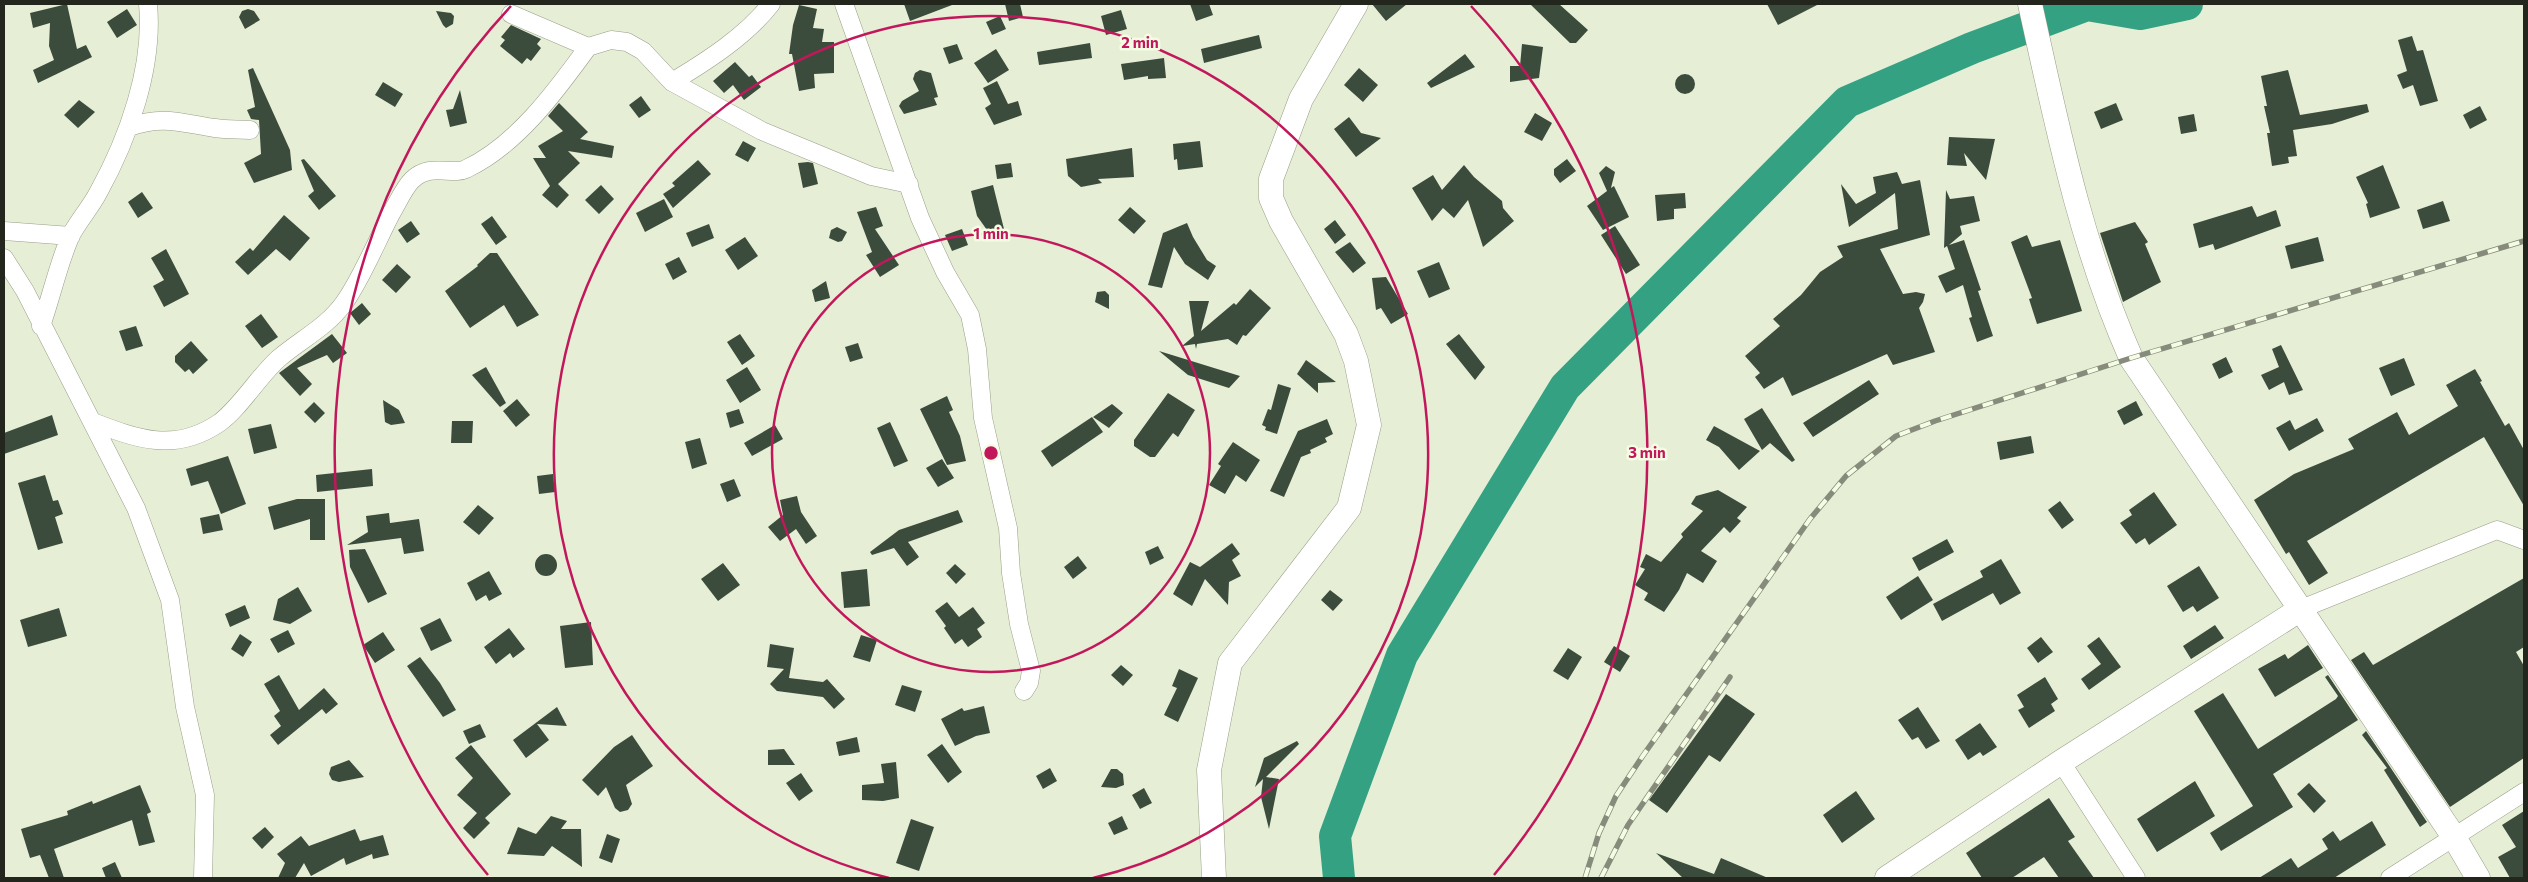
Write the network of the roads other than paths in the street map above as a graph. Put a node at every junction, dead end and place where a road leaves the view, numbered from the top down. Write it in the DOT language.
graph roads {
  1 [pos="148,4"];
  2 [pos="771,4"];
  3 [pos="844,4"];
  4 [pos="1356,4"];
  5 [pos="2030,4"];
  6 [pos="512,14"];
  7 [pos="588,47"];
  8 [pos="672,82"];
  9 [pos="130,127"];
  10 [pos="250,130"];
  11 [pos="909,184"];
  12 [pos="4,231"];
  13 [pos="71,236"];
  14 [pos="4,258"];
  15 [pos="41,326"];
  16 [pos="93,422"];
  17 [pos="2524,540"];
  18 [pos="2301,609"];
  19 [pos="1024,691"];
  20 [pos="2061,762"];
  21 [pos="2524,792"];
  22 [pos="2454,837"];
  23 [pos="203,878"];
  24 [pos="1214,878"];
  25 [pos="1887,878"];
  26 [pos="2136,878"];
  27 [pos="2390,878"];
  28 [pos="2478,878"];
  1 -- 9 [label="street"];
  2 -- 8 [label="street"];
  3 -- 11 [label="street"];
  4 -- 24 [label="street"];
  5 -- 18 [label="street"];
  6 -- 7 [label="street"];
  7 -- 8 [label="street"];
  7 -- 16 [label="street"];
  8 -- 11 [label="street"];
  9 -- 10 [label="street"];
  9 -- 13 [label="street"];
  11 -- 19 [label="street"];
  12 -- 13 [label="street"];
  13 -- 15 [label="street"];
  14 -- 15 [label="street"];
  15 -- 16 [label="street"];
  16 -- 23 [label="street"];
  17 -- 18 [label="street"];
  18 -- 20 [label="street"];
  18 -- 22 [label="street"];
  20 -- 25 [label="street"];
  20 -- 26 [label="street"];
  21 -- 22 [label="street"];
  22 -- 27 [label="street"];
  22 -- 28 [label="street"];
}
